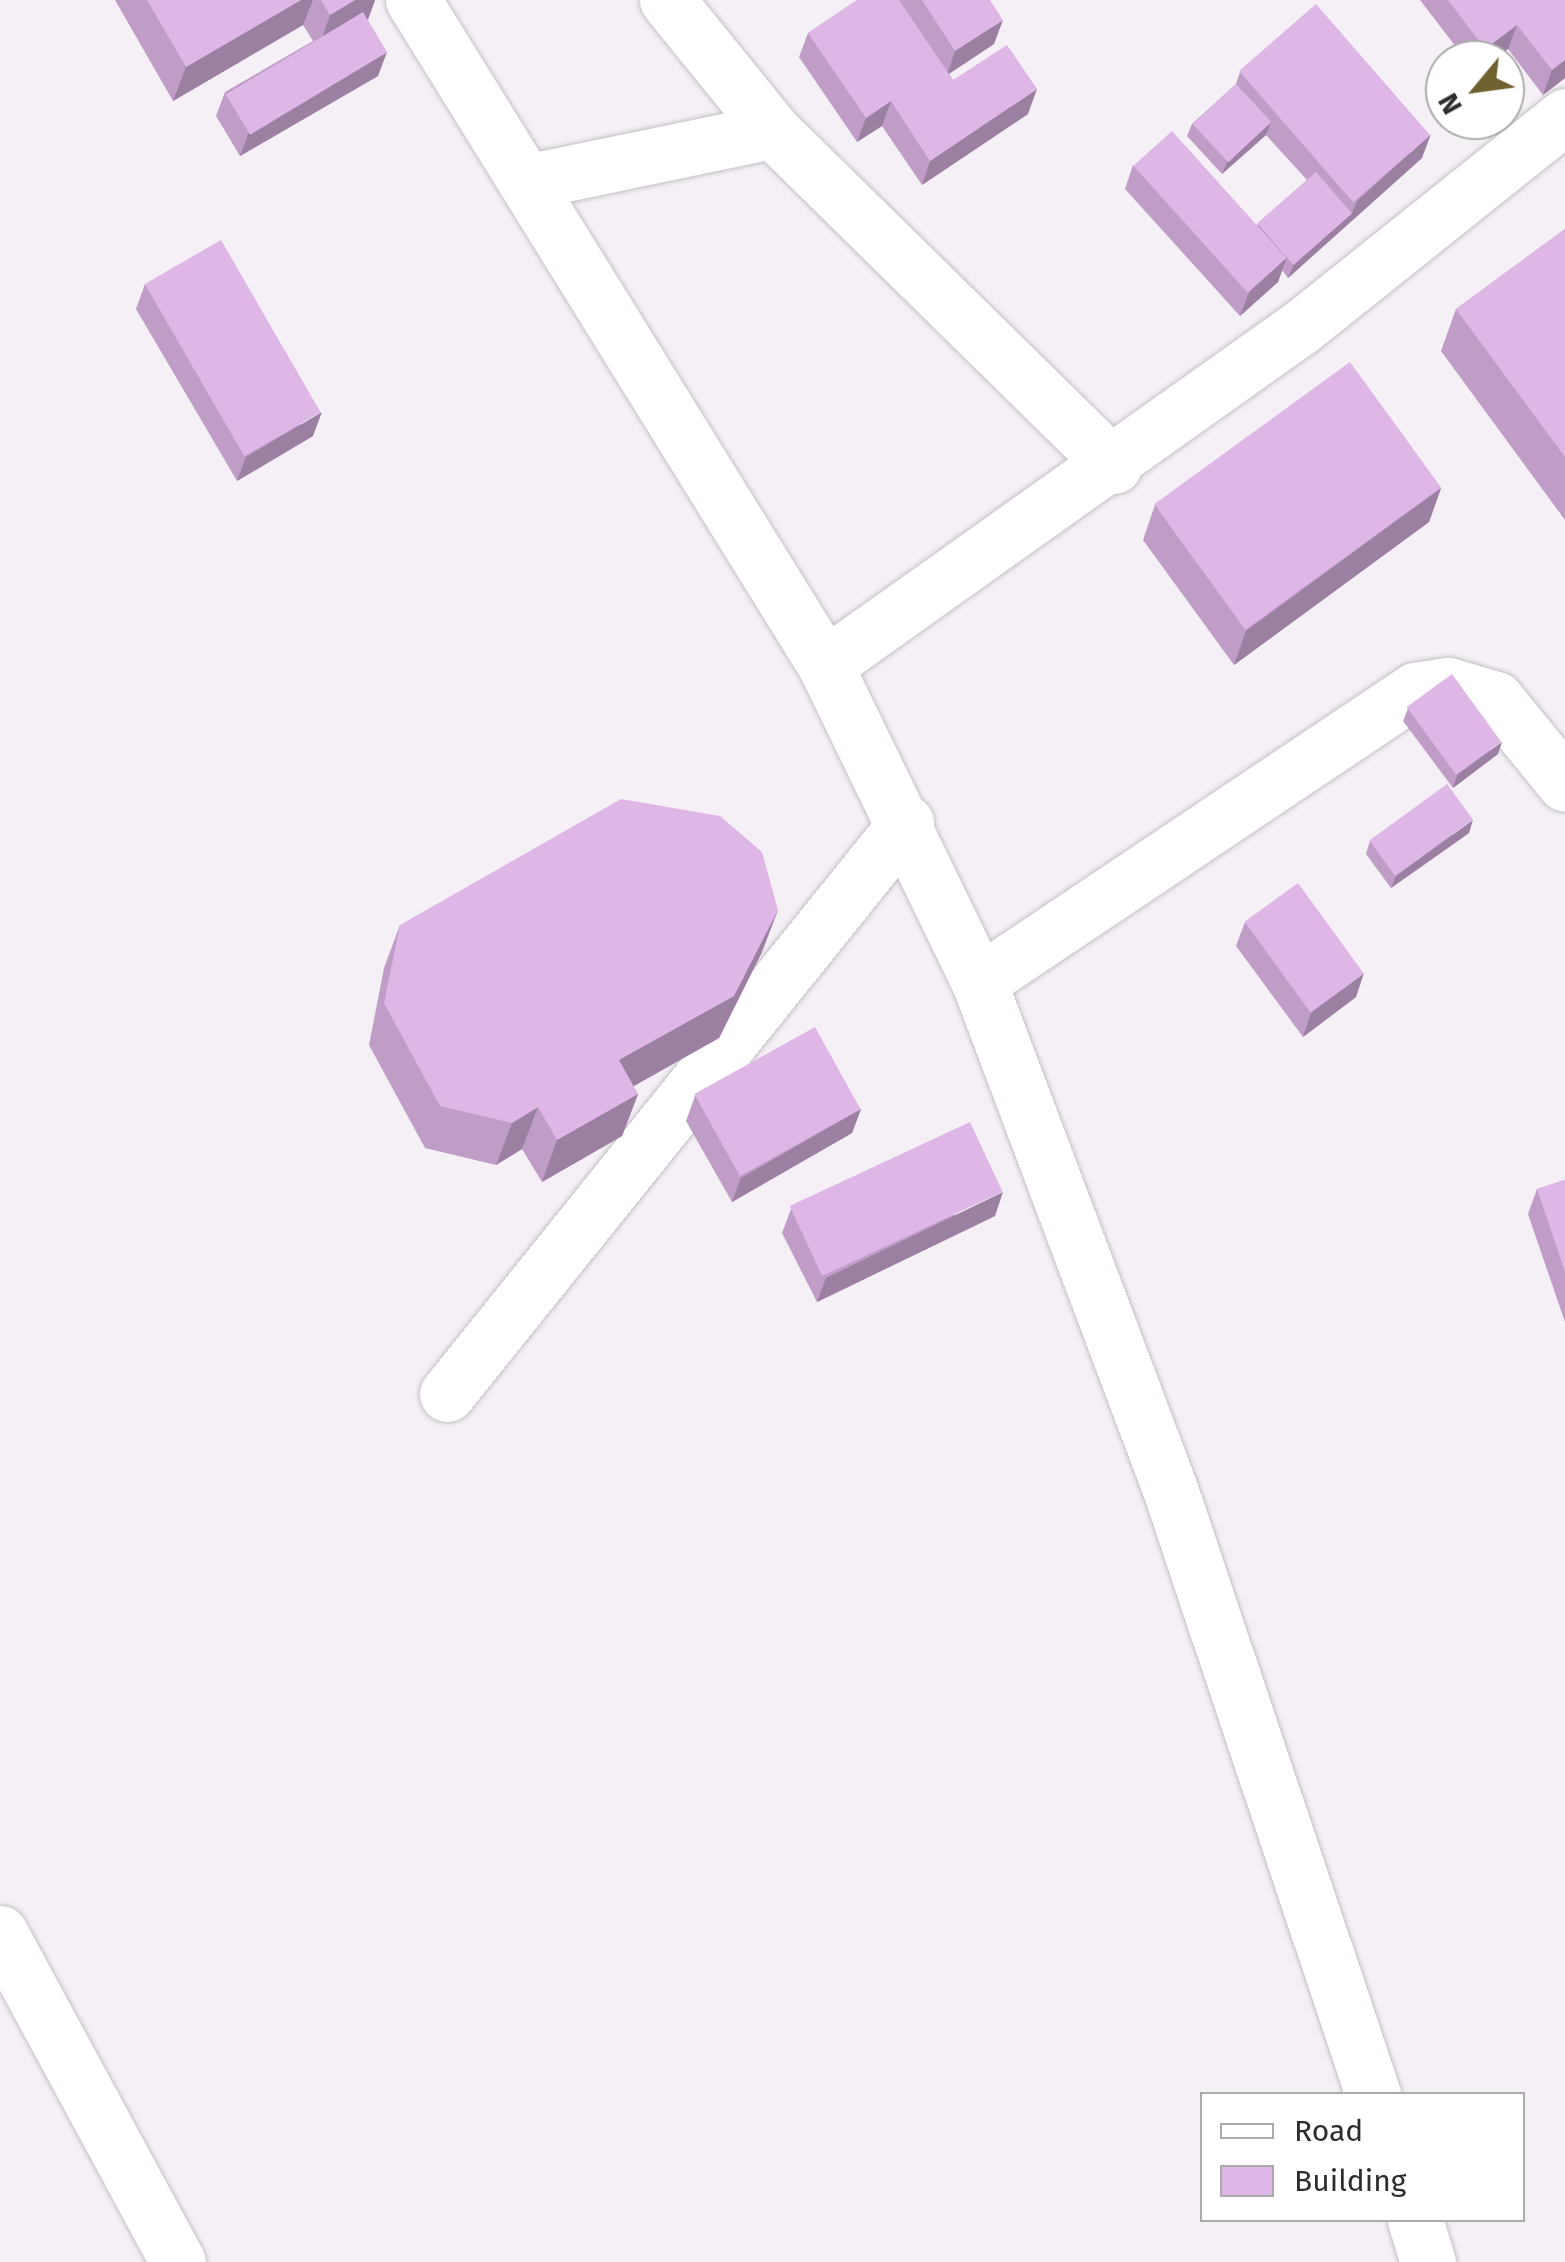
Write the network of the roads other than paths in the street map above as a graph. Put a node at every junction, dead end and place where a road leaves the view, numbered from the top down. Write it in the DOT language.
graph roads {
  1 [pos="413,0"];
  2 [pos="667,0"];
  3 [pos="1565,116"];
  4 [pos="773,131"];
  5 [pos="526,182"];
  6 [pos="1114,466"];
  7 [pos="825,665"];
  8 [pos="1565,784"];
  9 [pos="906,823"];
  10 [pos="979,982"];
  11 [pos="447,1394"];
  12 [pos="0,1933"];
  13 [pos="1372,2092"];
  14 [pos="1416,2222"];
  15 [pos="178,2262"];
  16 [pos="1428,2262"];
  1 -- 5 [label="street"];
  2 -- 4 [label="street"];
  3 -- 6 [label="street"];
  4 -- 5 [label="street"];
  4 -- 6 [label="street"];
  5 -- 7 [label="street"];
  6 -- 7 [label="street"];
  7 -- 9 [label="street"];
  8 -- 10 [label="street"];
  9 -- 10 [label="street"];
  9 -- 11 [label="street"];
  10 -- 13 [label="street"];
  12 -- 15 [label="street"];
  14 -- 16 [label="street"];
}
